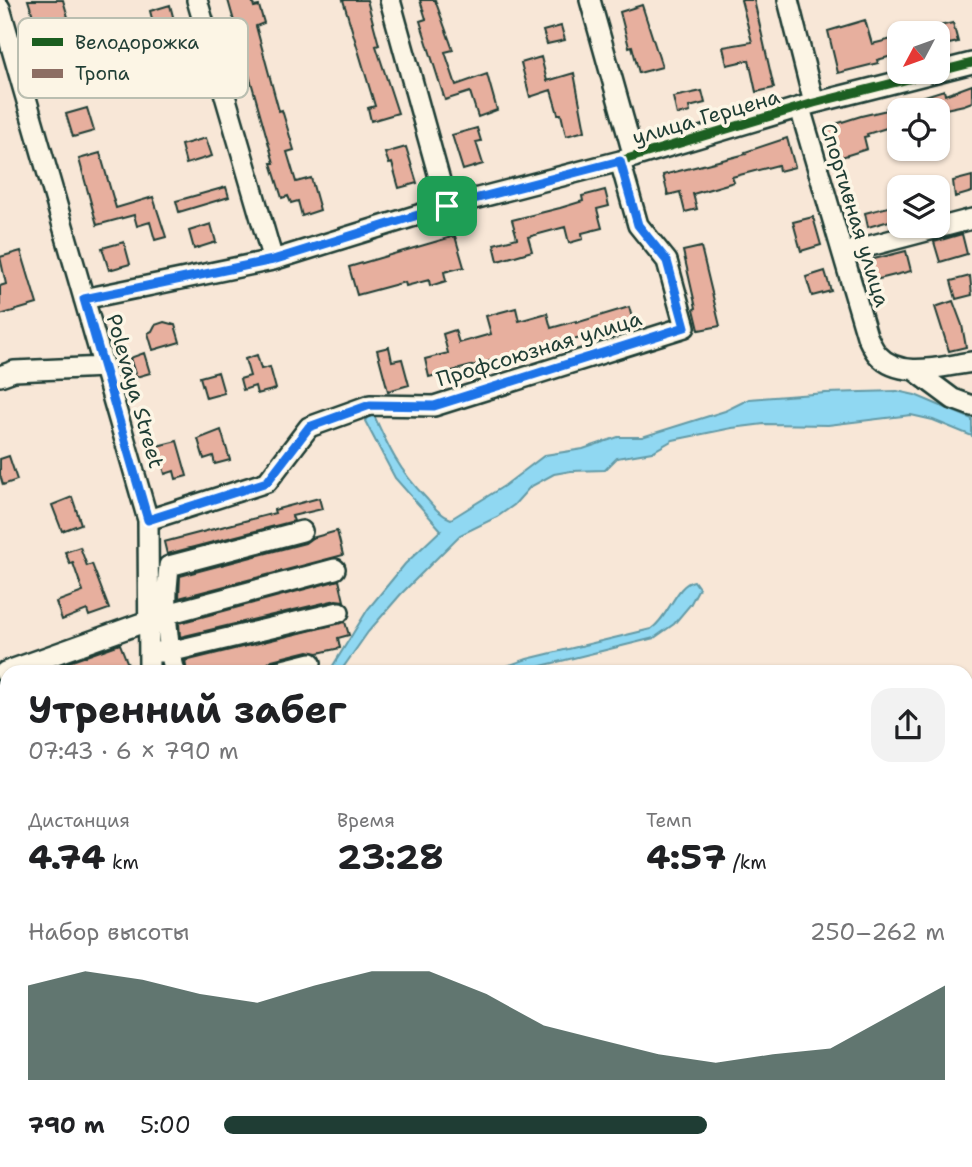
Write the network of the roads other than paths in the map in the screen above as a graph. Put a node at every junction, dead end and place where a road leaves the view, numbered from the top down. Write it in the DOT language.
graph roads {
  1 [pos="197,0"];
  2 [pos="390,0"];
  3 [pos="590,0"];
  4 [pos="788,0"];
  5 [pos="0,8"];
  6 [pos="202,18"];
  7 [pos="972,63"];
  8 [pos="18,70"];
  9 [pos="26,98"];
  10 [pos="226,98"];
  11 [pos="807,106"];
  12 [pos="627,159"];
  13 [pos="447,206"];
  14 [pos="972,219"];
  15 [pos="843,253"];
  16 [pos="273,260"];
  17 [pos="84,299"];
  18 [pos="972,362"];
  19 [pos="105,367"];
  20 [pos="914,370"];
  21 [pos="0,376"];
  22 [pos="972,406"];
  23 [pos="148,520"];
  24 [pos="302,531"];
  25 [pos="335,569"];
  26 [pos="340,612"];
  27 [pos="158,617"];
  28 [pos="149,652"];
  29 [pos="169,652"];
  30 [pos="312,663"];
  31 [pos="24,665"];
  32 [pos="149,665"];
  33 [pos="173,665"];
  34 [pos="304,665"];
  1 -- 6 [label="street"];
  2 -- 13 [label="street"];
  3 -- 12 [label="street"];
  4 -- 11 [label="street, Спортивная улица"];
  5 -- 8 [label="street, Polevaya Street"];
  7 -- 11 [label="street, улица Герцена"];
  9 -- 17 [label="street, Polevaya Street"];
  10 -- 16 [label="street"];
  11 -- 12 [label="street, улица Герцена"];
  11 -- 15 [label="street, Спортивная улица"];
  12 -- 13 [label="street, улица Герцена"];
  12 -- 23 [label="street, Профсоюзная улица"];
  13 -- 16 [label="street, улица Герцена"];
  14 -- 15 [label="street"];
  15 -- 20 [label="street, Спортивная улица"];
  16 -- 17 [label="street, улица Герцена"];
  17 -- 19 [label="street, Polevaya Street"];
  18 -- 20 [label="street"];
  19 -- 21 [label="street"];
  19 -- 23 [label="street, Polevaya Street"];
  20 -- 22 [label="street"];
  23 -- 27 [label="street, Polevaya Street"];
  24 -- 27 [label="street"];
  25 -- 27 [label="street"];
  26 -- 29 [label="street"];
  27 -- 28 [label="street, Polevaya Street"];
  27 -- 29 [label="street"];
  27 -- 31 [label="street"];
  28 -- 29 [label="street"];
  28 -- 32 [label="street, Polevaya Street"];
  29 -- 33 [label="street"];
  30 -- 34 [label="street"];
}
